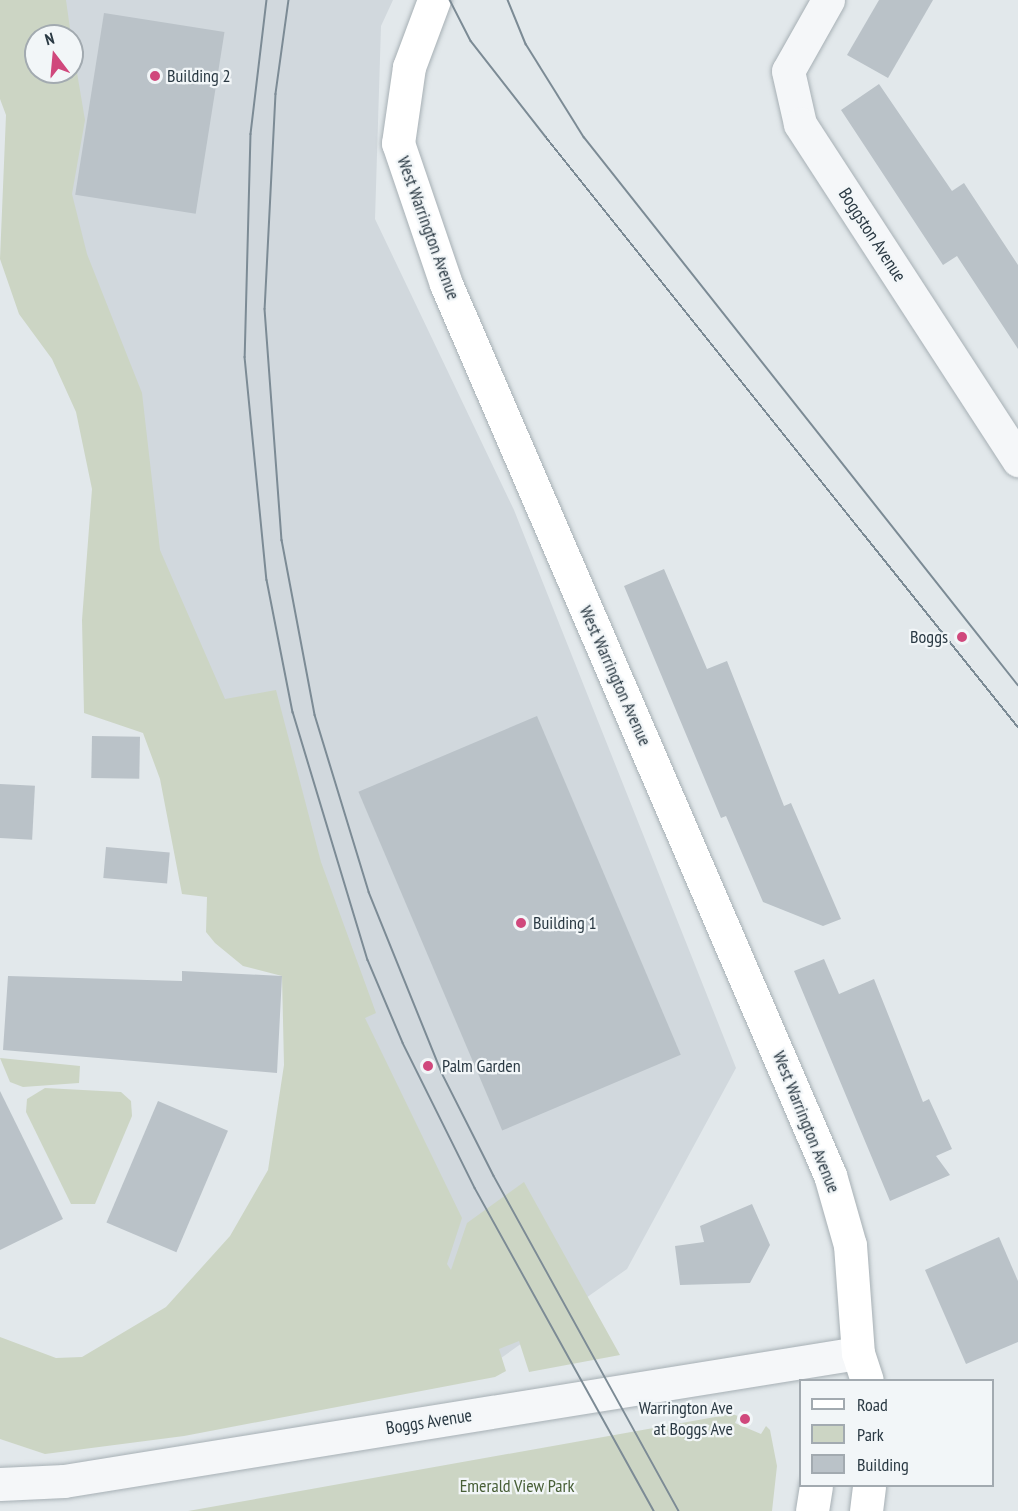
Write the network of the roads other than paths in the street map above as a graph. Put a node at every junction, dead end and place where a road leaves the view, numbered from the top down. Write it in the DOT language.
graph roads {
  1 [pos="434,0"];
  2 [pos="828,0"];
  3 [pos="1018,460"];
  4 [pos="856,1371"];
  5 [pos="0,1484"];
  6 [pos="816,1487"];
  7 [pos="869,1487"];
  8 [pos="812,1511"];
  9 [pos="866,1511"];
  1 -- 4 [label="main road, West Warrington Avenue"];
  2 -- 3 [label="street, Boggston Avenue"];
  4 -- 5 [label="street, Boggs Avenue"];
  6 -- 8 [label="main road"];
  7 -- 9 [label="main road"];
}
